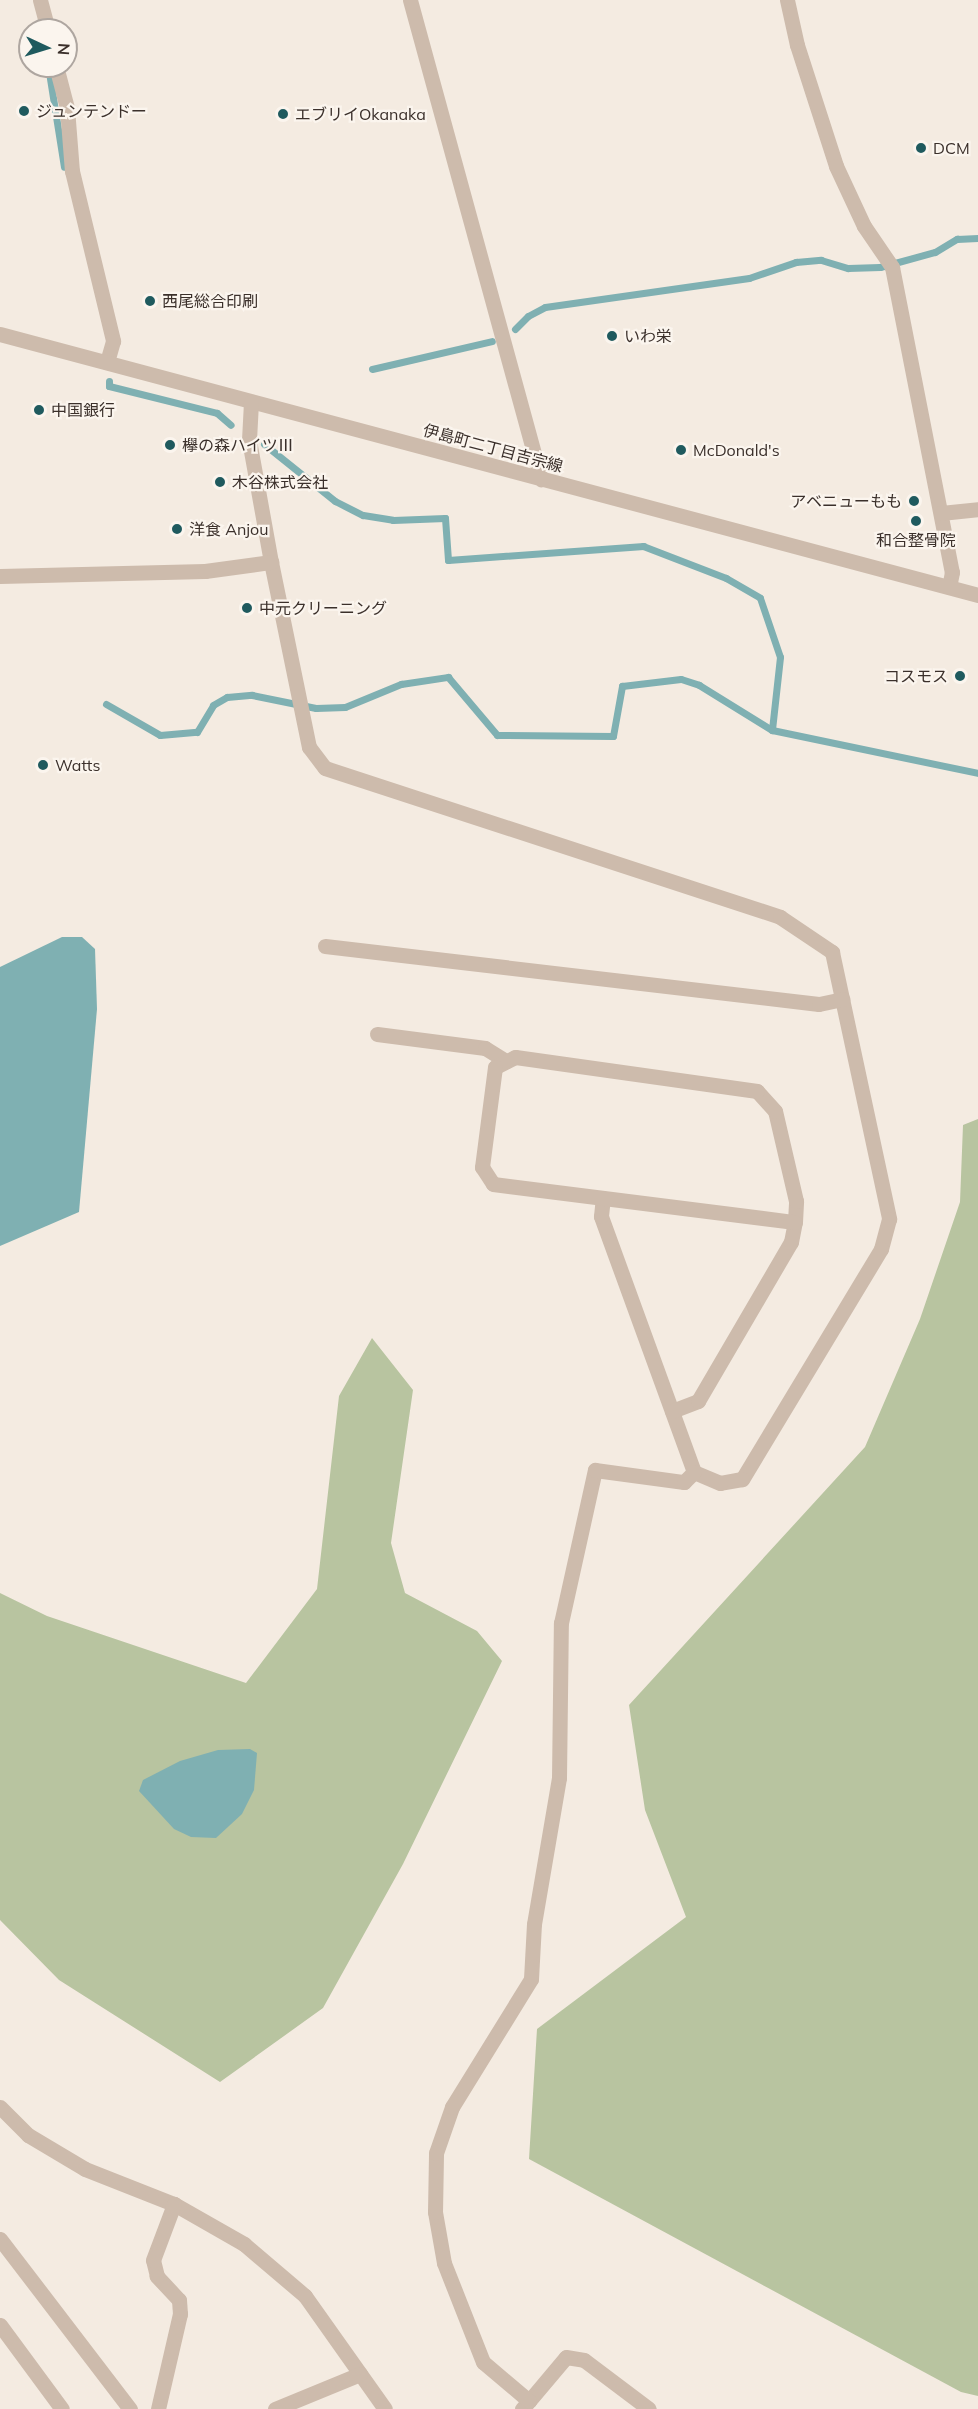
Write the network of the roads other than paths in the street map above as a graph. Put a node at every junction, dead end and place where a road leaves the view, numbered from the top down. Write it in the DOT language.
graph roads {
  1 [pos="40,0"];
  2 [pos="410,0"];
  3 [pos="787,0"];
  4 [pos="45,18"];
  5 [pos="59,78"];
  6 [pos="0,334"];
  7 [pos="107,362"];
  8 [pos="251,402"];
  9 [pos="541,479"];
  10 [pos="978,508"];
  11 [pos="941,513"];
  12 [pos="272,562"];
  13 [pos="0,576"];
  14 [pos="950,587"];
  15 [pos="978,595"];
  16 [pos="325,946"];
  17 [pos="842,999"];
  18 [pos="377,1034"];
  19 [pos="506,1061"];
  20 [pos="603,1198"];
  21 [pos="795,1222"];
  22 [pos="672,1411"];
  23 [pos="694,1472"];
  24 [pos="0,2107"];
  25 [pos="174,2204"];
  26 [pos="0,2239"];
  27 [pos="0,2325"];
  28 [pos="360,2374"];
  29 [pos="526,2405"];
  30 [pos="62,2409"];
  31 [pos="130,2409"];
  32 [pos="158,2409"];
  33 [pos="275,2409"];
  34 [pos="385,2409"];
  35 [pos="649,2409"];
  1 -- 4 [label="street"];
  2 -- 9 [label="street"];
  3 -- 11 [label="street"];
  5 -- 7 [label="street"];
  6 -- 7 [label="street, 伊島町二丁目吉宗線"];
  7 -- 8 [label="street, 伊島町二丁目吉宗線"];
  8 -- 9 [label="street, 伊島町二丁目吉宗線"];
  8 -- 12 [label="street"];
  9 -- 14 [label="street, 伊島町二丁目吉宗線"];
  10 -- 11 [label="street"];
  11 -- 14 [label="street"];
  12 -- 13 [label="street"];
  12 -- 17 [label="street"];
  14 -- 15 [label="street, 伊島町二丁目吉宗線"];
  16 -- 17 [label="street"];
  17 -- 23 [label="street"];
  18 -- 19 [label="street"];
  19 -- 20 [label="street"];
  19 -- 21 [label="street"];
  20 -- 21 [label="street"];
  20 -- 22 [label="street"];
  21 -- 22 [label="street"];
  22 -- 23 [label="street"];
  23 -- 29 [label="street"];
  24 -- 25 [label="street"];
  25 -- 28 [label="street"];
  25 -- 32 [label="street"];
  26 -- 31 [label="street"];
  27 -- 30 [label="street"];
  28 -- 33 [label="street"];
  28 -- 34 [label="street"];
  29 -- 35 [label="street"];
}
